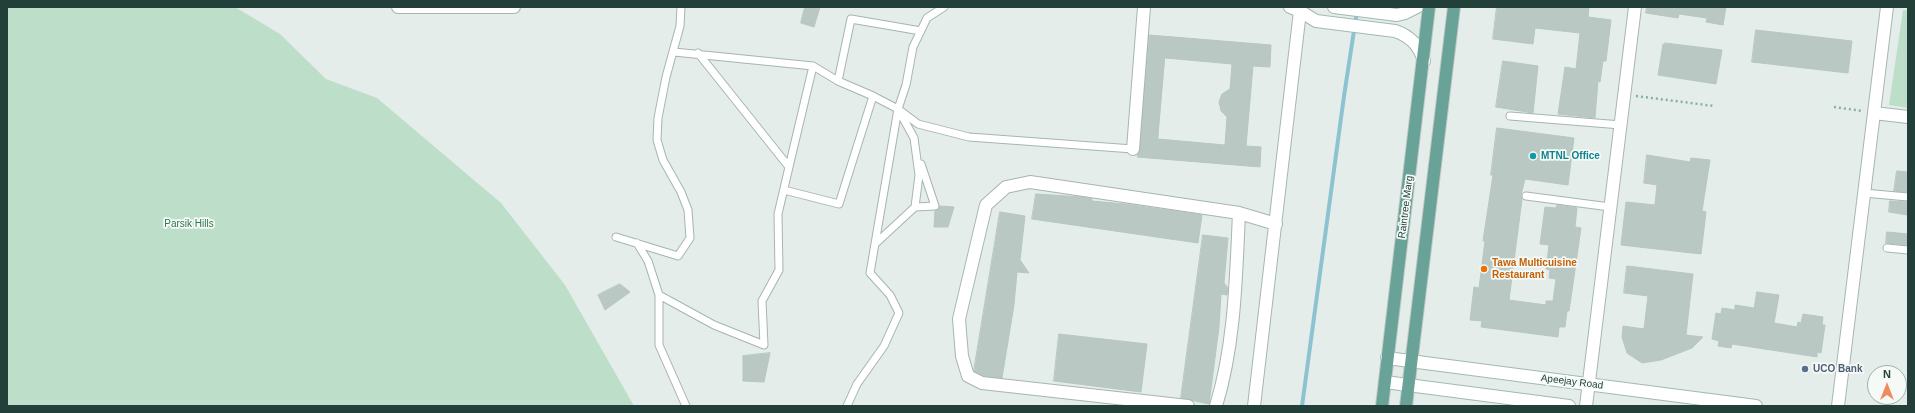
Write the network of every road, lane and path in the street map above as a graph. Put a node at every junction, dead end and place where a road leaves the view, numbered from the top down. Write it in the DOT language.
graph roads {
  1 [pos="398,7"];
  2 [pos="514,7"];
  3 [pos="681,7"];
  4 [pos="944,7"];
  5 [pos="1144,7"];
  6 [pos="1417,7"];
  7 [pos="1429,7"];
  8 [pos="1454,7"];
  9 [pos="1636,7"];
  10 [pos="1887,7"];
  11 [pos="1301,8"];
  12 [pos="1339,8"];
  13 [pos="921,31"];
  14 [pos="674,52"];
  15 [pos="698,53"];
  16 [pos="1424,61"];
  17 [pos="813,66"];
  18 [pos="838,81"];
  19 [pos="1626,95"];
  20 [pos="873,96"];
  21 [pos="1714,106"];
  22 [pos="1834,107"];
  23 [pos="898,109"];
  24 [pos="1874,113"];
  25 [pos="1510,116"];
  26 [pos="1908,117"];
  27 [pos="1620,125"];
  28 [pos="915,148"];
  29 [pos="1133,149"];
  30 [pos="789,166"];
  31 [pos="784,190"];
  32 [pos="1864,193"];
  33 [pos="1526,196"];
  34 [pos="1908,198"];
  35 [pos="915,207"];
  36 [pos="1610,207"];
  37 [pos="1239,213"];
  38 [pos="1276,224"];
  39 [pos="616,237"];
  40 [pos="637,243"];
  41 [pos="875,244"];
  42 [pos="1887,248"];
  43 [pos="1908,250"];
  44 [pos="659,296"];
  45 [pos="1387,358"];
  46 [pos="1412,361"];
  47 [pos="1384,382"];
  48 [pos="1589,384"];
  49 [pos="1409,385"];
  50 [pos="1515,402"];
  51 [pos="686,406"];
  52 [pos="847,406"];
  53 [pos="1188,406"];
  54 [pos="1216,406"];
  55 [pos="1254,406"];
  56 [pos="1382,406"];
  57 [pos="1406,406"];
  58 [pos="1570,406"];
  59 [pos="1586,406"];
  60 [pos="1756,406"];
  61 [pos="1838,406"];
  1 -- 2 [label="street"];
  3 -- 14 [label="lane"];
  4 -- 13 [label="lane"];
  5 -- 29 [label="street"];
  6 -- 12 [label="street"];
  7 -- 16 [label="main road, Raintree Marg"];
  8 -- 46 [label="main road"];
  9 -- 19 [label="street"];
  10 -- 24 [label="street"];
  11 -- 16 [label="street"];
  11 -- 38 [label="street"];
  13 -- 18 [label="lane"];
  13 -- 23 [label="lane"];
  14 -- 15 [label="lane"];
  14 -- 40 [label="lane"];
  15 -- 17 [label="lane"];
  15 -- 30 [label="lane"];
  16 -- 45 [label="main road, Raintree Marg"];
  17 -- 18 [label="lane"];
  17 -- 30 [label="lane"];
  18 -- 20 [label="lane"];
  19 -- 21 [label="path"];
  19 -- 27 [label="street"];
  20 -- 23 [label="lane"];
  20 -- 31 [label="lane"];
  22 -- 24 [label="path"];
  23 -- 28 [label="lane"];
  23 -- 29 [label="lane"];
  23 -- 41 [label="lane"];
  24 -- 26 [label="street"];
  24 -- 32 [label="street"];
  25 -- 27 [label="lane"];
  27 -- 36 [label="street"];
  28 -- 35 [label="lane"];
  28 -- 35 [label="lane"];
  30 -- 31 [label="lane"];
  31 -- 44 [label="lane"];
  32 -- 34 [label="lane"];
  32 -- 61 [label="street"];
  33 -- 36 [label="lane"];
  35 -- 41 [label="lane"];
  36 -- 48 [label="street"];
  37 -- 38 [label="street"];
  37 -- 53 [label="street"];
  37 -- 54 [label="street"];
  38 -- 55 [label="street"];
  39 -- 40 [label="lane"];
  40 -- 44 [label="lane"];
  41 -- 52 [label="lane"];
  42 -- 43 [label="lane"];
  44 -- 51 [label="lane"];
  45 -- 46 [label="street, Apeejay Road"];
  45 -- 47 [label="main road, Raintree Marg"];
  46 -- 48 [label="street, Apeejay Road"];
  46 -- 49 [label="main road"];
  47 -- 49 [label="street"];
  47 -- 56 [label="main road, Raintree Marg"];
  48 -- 59 [label="street"];
  48 -- 60 [label="street, Apeejay Road"];
  49 -- 50 [label="street"];
  49 -- 57 [label="main road"];
  50 -- 58 [label="street"];
}
